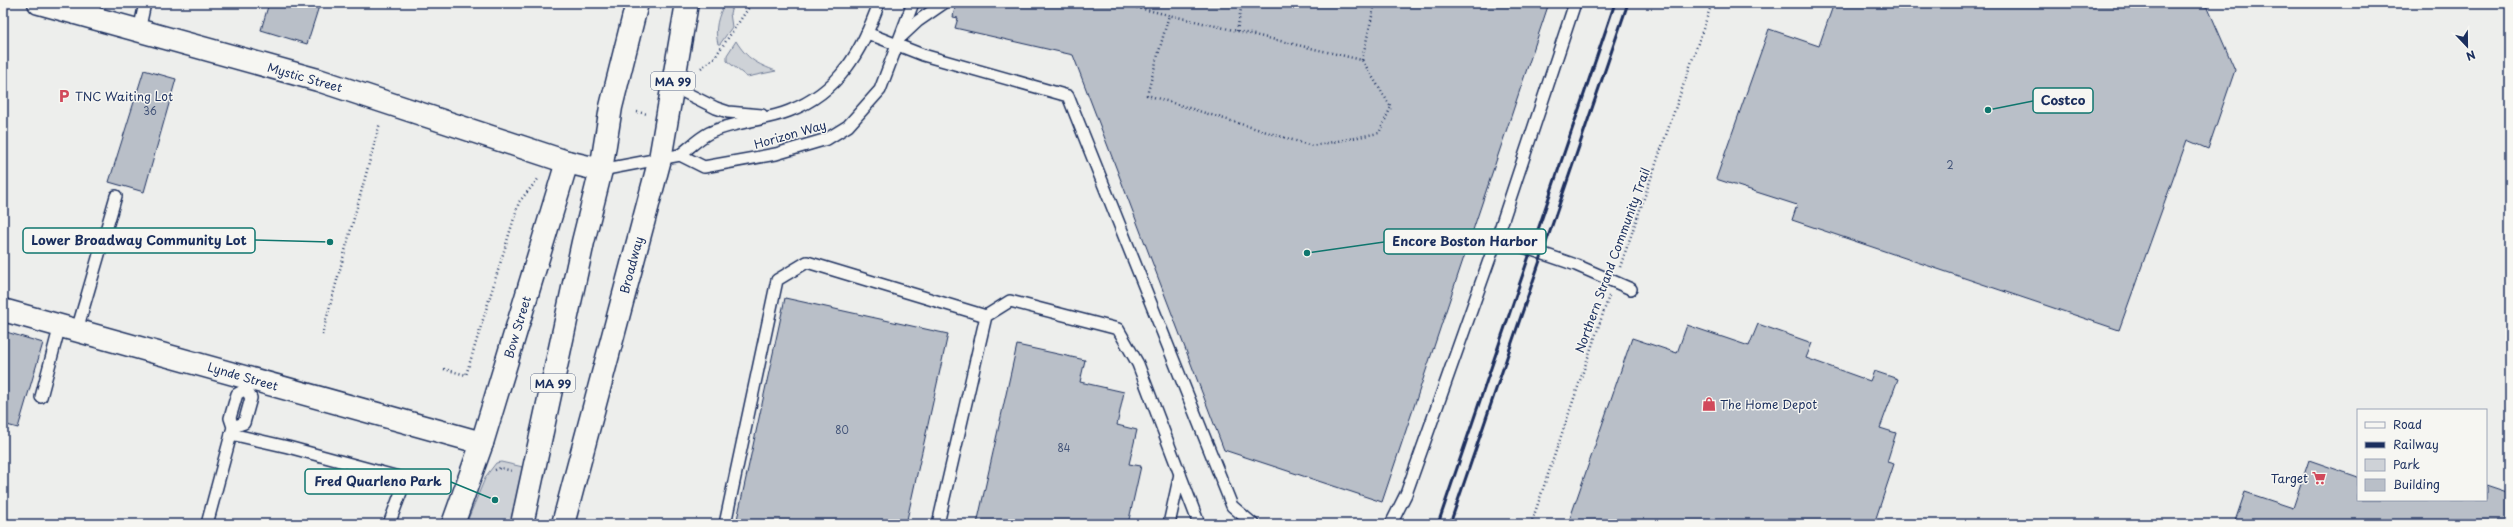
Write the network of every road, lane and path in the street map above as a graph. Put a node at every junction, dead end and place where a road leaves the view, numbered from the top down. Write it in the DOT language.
graph roads {
  1 [pos="39,3"];
  2 [pos="145,3"];
  3 [pos="637,3"];
  4 [pos="687,3"];
  5 [pos="752,3"];
  6 [pos="879,3"];
  7 [pos="913,3"];
  8 [pos="944,3"];
  9 [pos="1118,3"];
  10 [pos="1242,3"];
  11 [pos="1375,3"];
  12 [pos="1575,3"];
  13 [pos="1712,3"];
  14 [pos="94,10"];
  15 [pos="1169,15"];
  16 [pos="139,30"];
  17 [pos="1238,31"];
  18 [pos="867,33"];
  19 [pos="898,42"];
  20 [pos="1362,60"];
  21 [pos="701,68"];
  22 [pos="674,75"];
  23 [pos="637,112"];
  24 [pos="648,114"];
  25 [pos="769,116"];
  26 [pos="382,117"];
  27 [pos="670,157"];
  28 [pos="567,162"];
  29 [pos="601,170"];
  30 [pos="544,175"];
  31 [pos="116,196"];
  32 [pos="1497,238"];
  33 [pos="1614,283"];
  34 [pos="1631,289"];
  35 [pos="3,310"];
  36 [pos="986,316"];
  37 [pos="68,328"];
  38 [pos="322,335"];
  39 [pos="444,369"];
  40 [pos="247,384"];
  41 [pos="41,397"];
  42 [pos="232,430"];
  43 [pos="482,443"];
  44 [pos="493,471"];
  45 [pos="515,471"];
  46 [pos="1180,474"];
  47 [pos="207,524"];
  48 [pos="390,524"];
  49 [pos="453,524"];
  50 [pos="522,524"];
  51 [pos="563,524"];
  52 [pos="725,524"];
  53 [pos="938,524"];
  54 [pos="1169,524"];
  55 [pos="1199,524"];
  56 [pos="1253,524"];
  57 [pos="1392,524"];
  58 [pos="1531,524"];
  1 -- 14 [label="main road, Mystic Street"];
  2 -- 16 [label="lane"];
  3 -- 29 [label="main road, MA 99"];
  4 -- 22 [label="main road, Broadway / MA 99"];
  5 -- 21 [label="path"];
  6 -- 18 [label="lane"];
  7 -- 19 [label="lane, Horizon Way"];
  8 -- 19 [label="lane"];
  9 -- 15 [label="path"];
  10 -- 17 [label="path"];
  11 -- 20 [label="path"];
  12 -- 32 [label="lane"];
  13 -- 33 [label="path, Northern Strand Community Trail"];
  14 -- 16 [label="main road, Mystic Street"];
  15 -- 17 [label="path"];
  15 -- 20 [label="path"];
  16 -- 28 [label="main road, Mystic Street"];
  17 -- 20 [label="path"];
  18 -- 19 [label="lane"];
  18 -- 25 [label="lane"];
  19 -- 27 [label="lane, Horizon Way"];
  19 -- 56 [label="lane"];
  22 -- 25 [label="lane"];
  22 -- 27 [label="main road, Broadway / MA 99"];
  23 -- 24 [label="path"];
  25 -- 27 [label="lane"];
  26 -- 38 [label="path"];
  27 -- 29 [label="lane"];
  27 -- 51 [label="main road, Broadway / MA 99"];
  28 -- 29 [label="main road"];
  28 -- 43 [label="main road, Bow Street"];
  29 -- 50 [label="main road, MA 99"];
  30 -- 39 [label="path"];
  31 -- 37 [label="lane"];
  32 -- 33 [label="lane"];
  32 -- 57 [label="lane"];
  33 -- 34 [label="lane"];
  33 -- 58 [label="path, Northern Strand Community Trail"];
  35 -- 37 [label="main road, Lynde Street"];
  36 -- 46 [label="lane"];
  36 -- 52 [label="lane"];
  36 -- 53 [label="lane"];
  37 -- 40 [label="main road, Lynde Street"];
  37 -- 41 [label="lane"];
  40 -- 42 [label="lane"];
  40 -- 43 [label="main road, Lynde Street"];
  42 -- 47 [label="lane"];
  42 -- 48 [label="lane"];
  43 -- 49 [label="main road, Bow Street"];
  44 -- 45 [label="path"];
  46 -- 54 [label="lane"];
  46 -- 55 [label="lane"];
}
